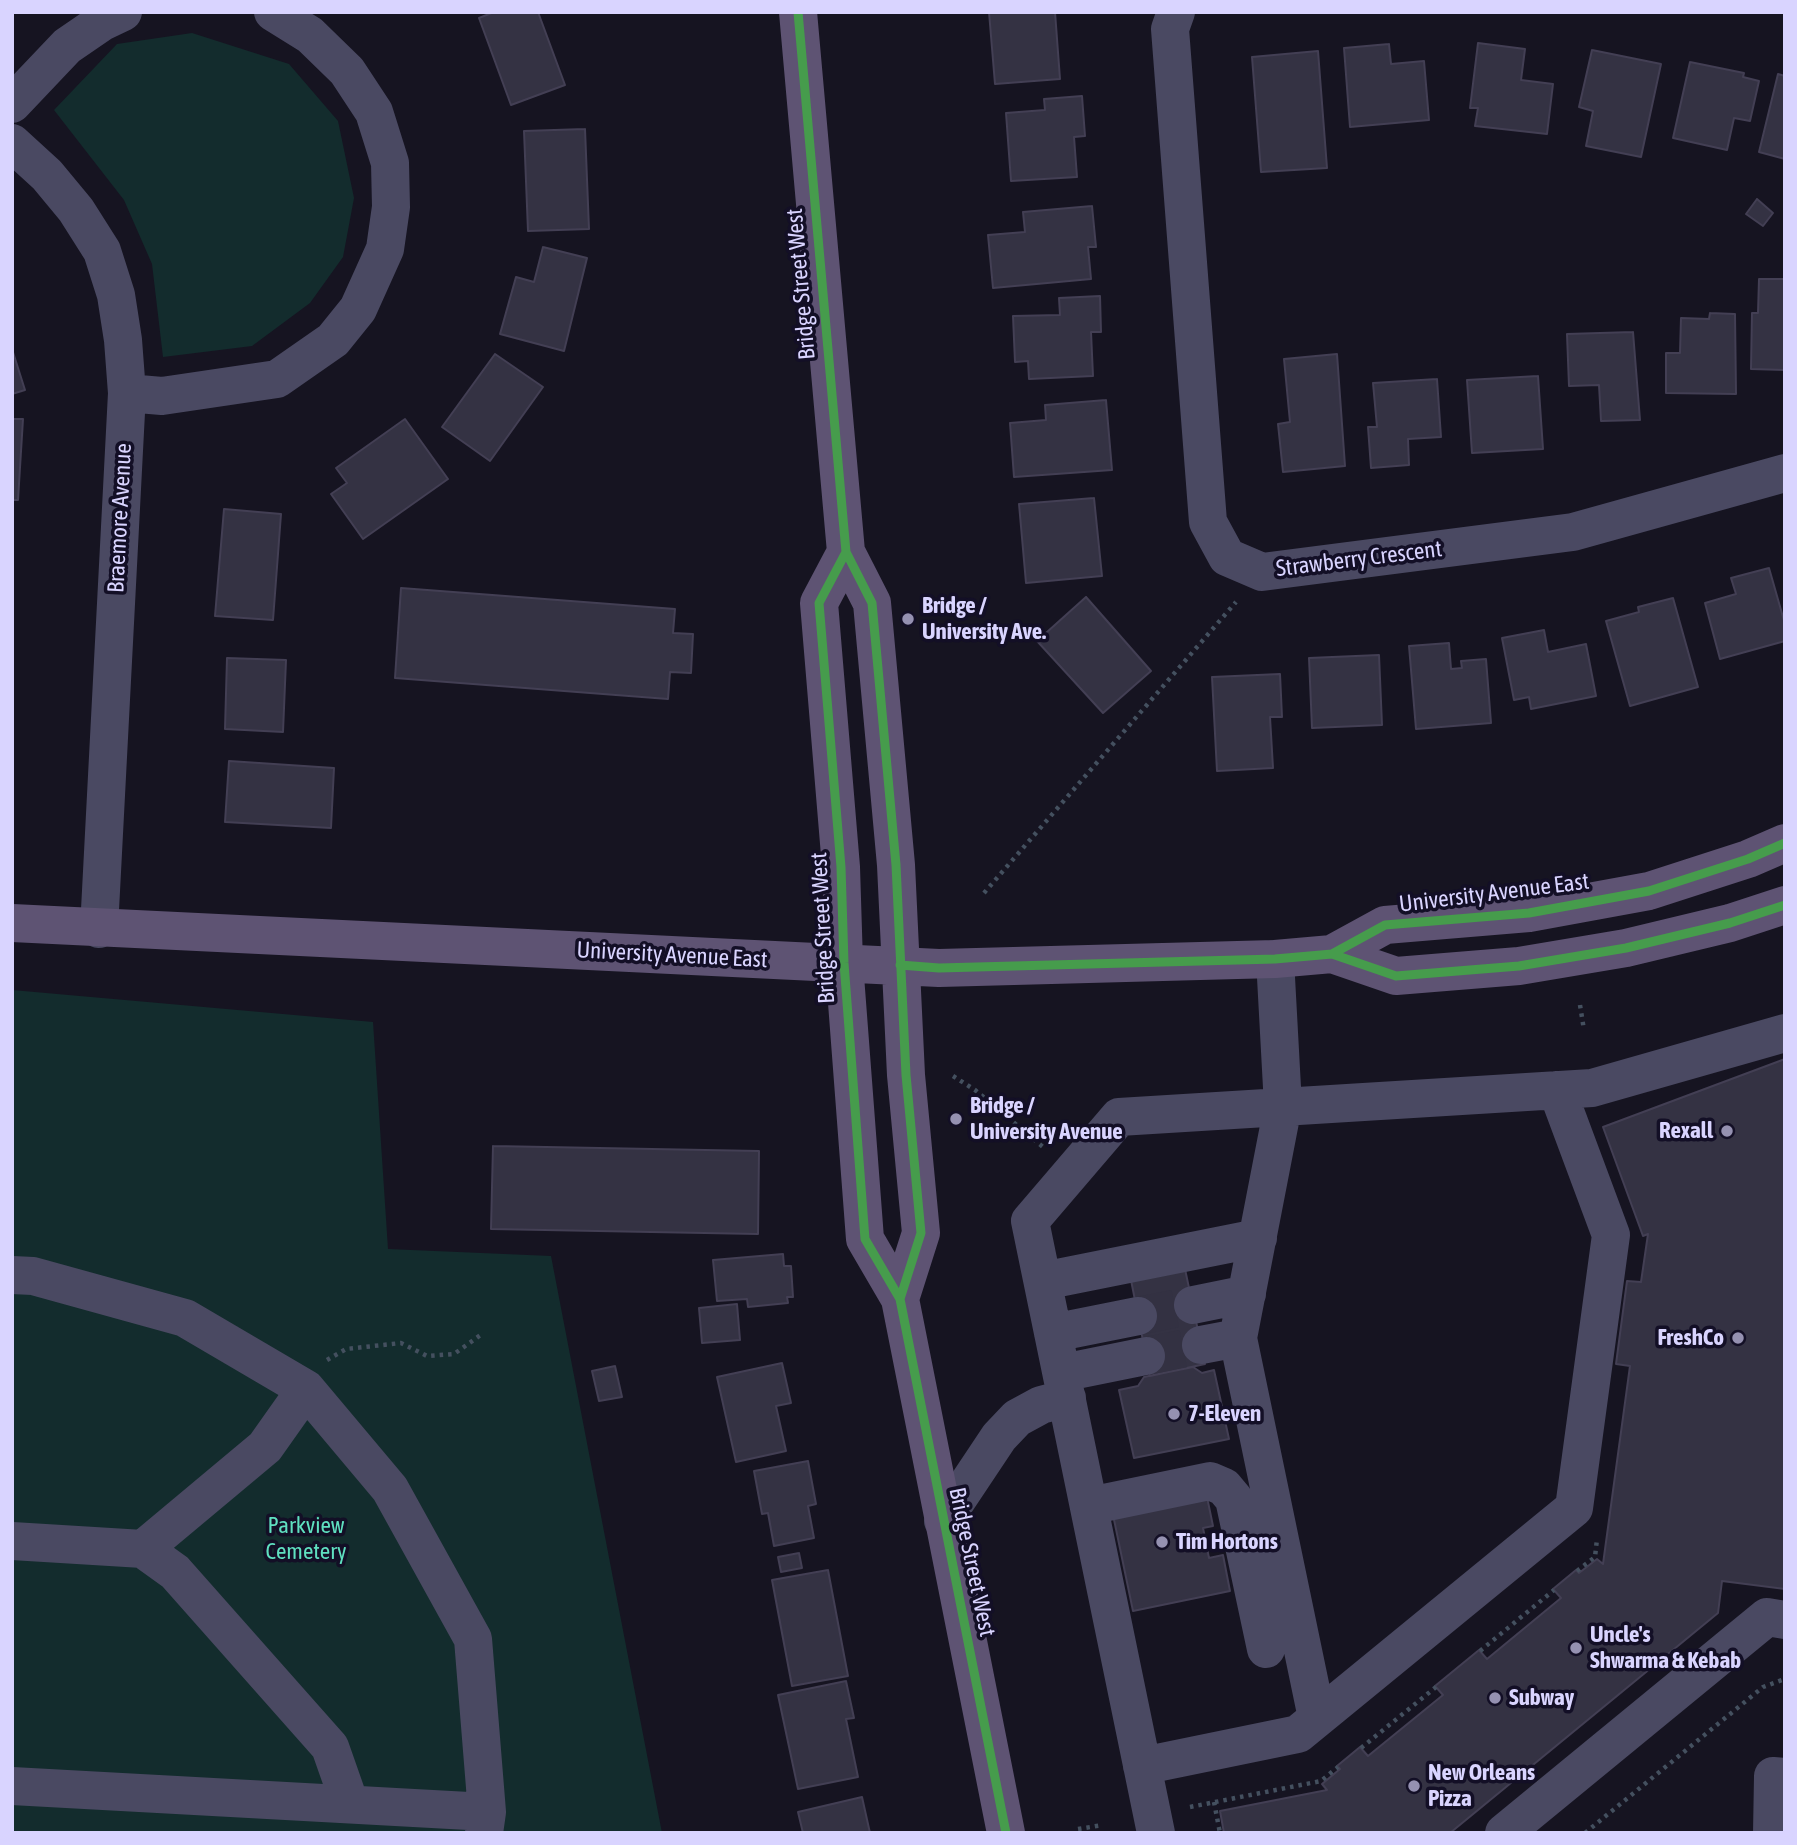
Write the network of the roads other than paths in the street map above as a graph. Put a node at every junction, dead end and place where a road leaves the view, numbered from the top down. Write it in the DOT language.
graph roads {
  1 [pos="123,12"];
  2 [pos="273,12"];
  3 [pos="798,12"];
  4 [pos="1176,12"];
  5 [pos="12,104"];
  6 [pos="12,143"];
  7 [pos="127,393"];
  8 [pos="1785,473"];
  9 [pos="846,552"];
  10 [pos="1785,843"];
  11 [pos="1785,905"];
  12 [pos="12,923"];
  13 [pos="99,929"];
  14 [pos="1332,954"];
  15 [pos="1275,958"];
  16 [pos="844,963"];
  17 [pos="900,965"];
  18 [pos="1785,1033"];
  19 [pos="1557,1090"];
  20 [pos="1283,1106"];
  21 [pos="1258,1238"];
  22 [pos="12,1275"];
  23 [pos="1043,1281"];
  24 [pos="1247,1294"];
  25 [pos="900,1298"];
  26 [pos="1193,1305"];
  27 [pos="1138,1316"];
  28 [pos="1053,1333"];
  29 [pos="1238,1338"];
  30 [pos="1201,1345"];
  31 [pos="1146,1356"];
  32 [pos="1064,1386"];
  33 [pos="306,1389"];
  34 [pos="1089,1506"];
  35 [pos="943,1521"];
  36 [pos="12,1541"];
  37 [pos="143,1549"];
  38 [pos="1785,1620"];
  39 [pos="1266,1648"];
  40 [pos="1317,1718"];
  41 [pos="1142,1766"];
  42 [pos="1785,1777"];
  43 [pos="12,1786"];
  44 [pos="350,1804"];
  45 [pos="1169,1821"];
  46 [pos="486,1822"];
  47 [pos="1006,1833"];
  48 [pos="1504,1833"];
  49 [pos="1772,1833"];
  1 -- 5 [label="street"];
  2 -- 7 [label="street"];
  3 -- 9 [label="main road, Bridge Street West"];
  4 -- 8 [label="street, Strawberry Crescent"];
  6 -- 7 [label="street, Braemore Avenue"];
  7 -- 13 [label="street, Braemore Avenue"];
  9 -- 16 [label="main road, Bridge Street West"];
  9 -- 17 [label="main road, Bridge Street West"];
  10 -- 14 [label="main road, University Avenue East"];
  11 -- 14 [label="main road, University Avenue East"];
  12 -- 13 [label="main road, University Avenue East"];
  13 -- 16 [label="main road, University Avenue East"];
  14 -- 15 [label="main road, University Avenue East"];
  15 -- 17 [label="main road, University Avenue East"];
  15 -- 20 [label="street"];
  16 -- 17 [label="main road, University Avenue East"];
  16 -- 25 [label="main road, Bridge Street West"];
  17 -- 25 [label="main road, Bridge Street West"];
  18 -- 19 [label="street"];
  19 -- 20 [label="street"];
  19 -- 40 [label="street"];
  20 -- 21 [label="street"];
  20 -- 23 [label="street"];
  21 -- 23 [label="street"];
  21 -- 24 [label="street"];
  22 -- 33 [label="street"];
  23 -- 28 [label="street"];
  24 -- 26 [label="street"];
  24 -- 29 [label="street"];
  25 -- 35 [label="main road, Bridge Street West"];
  27 -- 28 [label="street"];
  28 -- 32 [label="street"];
  29 -- 30 [label="street"];
  29 -- 40 [label="street"];
  31 -- 32 [label="street"];
  32 -- 34 [label="street"];
  32 -- 35 [label="street"];
  33 -- 37 [label="street"];
  33 -- 46 [label="street"];
  34 -- 39 [label="street"];
  34 -- 41 [label="street"];
  35 -- 47 [label="main road, Bridge Street West"];
  36 -- 37 [label="street"];
  37 -- 44 [label="street"];
  38 -- 48 [label="street"];
  40 -- 41 [label="street"];
  41 -- 45 [label="street"];
  42 -- 49 [label="street"];
  43 -- 44 [label="street"];
  44 -- 46 [label="street"];
}
